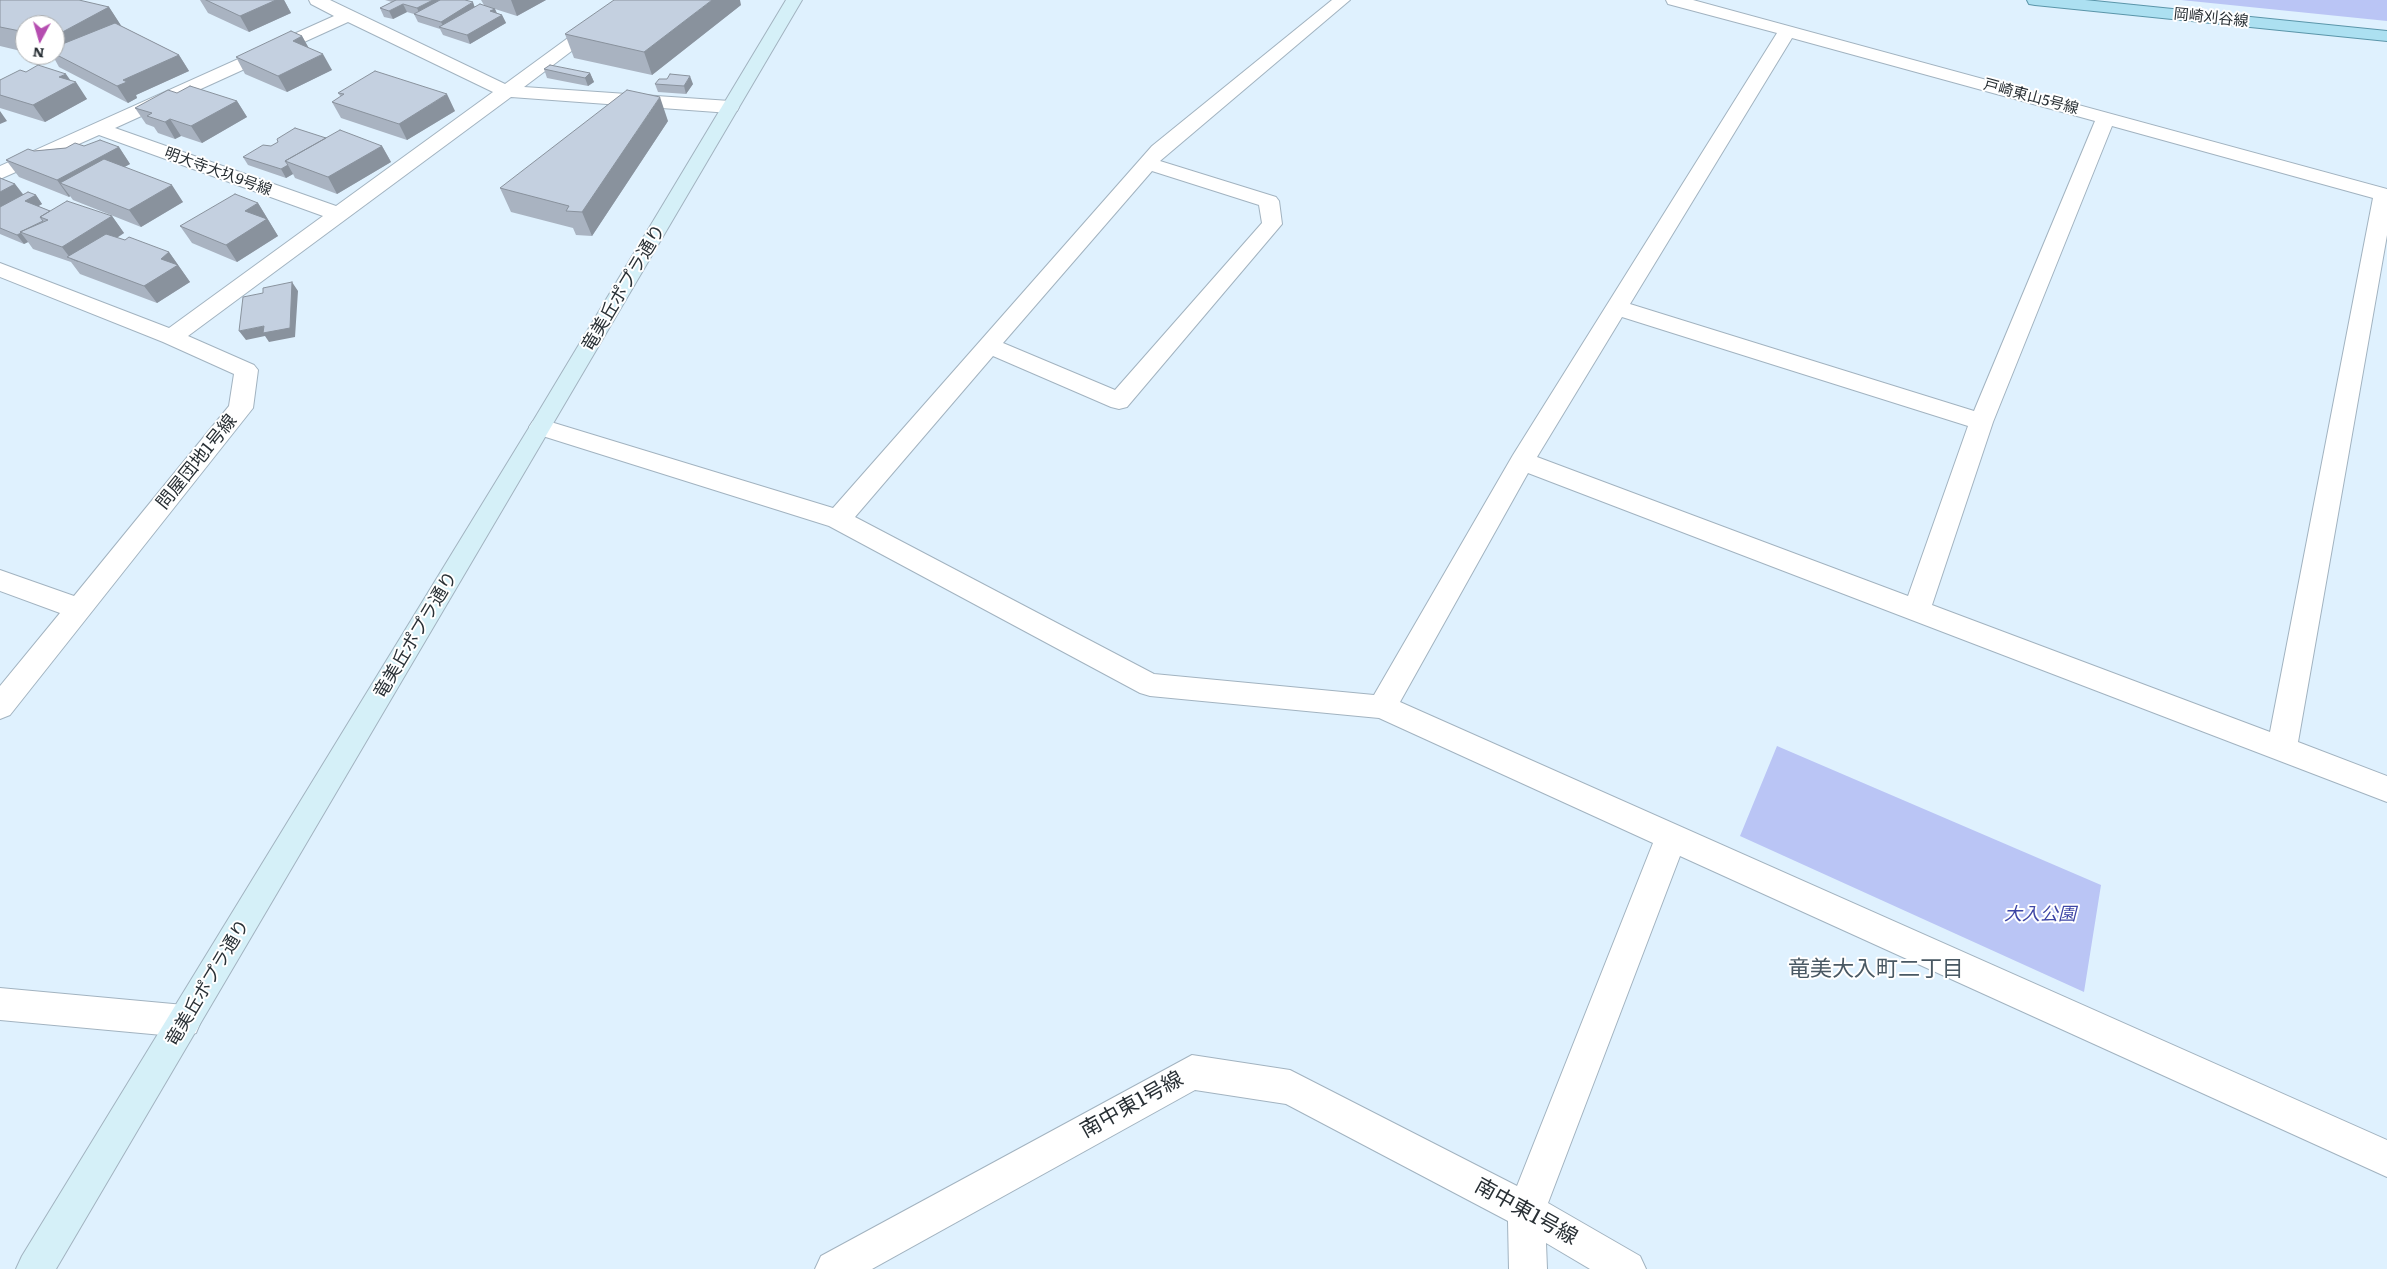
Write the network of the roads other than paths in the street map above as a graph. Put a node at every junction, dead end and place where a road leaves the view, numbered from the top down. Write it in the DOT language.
graph roads {
  1 [pos="317,0"];
  2 [pos="631,0"];
  3 [pos="794,0"];
  4 [pos="1342,0"];
  5 [pos="1674,0"];
  6 [pos="2035,0"];
  7 [pos="348,16"];
  8 [pos="1787,31"];
  9 [pos="2385,37"];
  10 [pos="506,91"];
  11 [pos="730,107"];
  12 [pos="2106,118"];
  13 [pos="98,129"];
  14 [pos="1147,163"];
  15 [pos="0,173"];
  16 [pos="2386,195"];
  17 [pos="338,214"];
  18 [pos="0,269"];
  19 [pos="1618,308"];
  20 [pos="171,337"];
  21 [pos="989,346"];
  22 [pos="1980,422"];
  23 [pos="541,427"];
  24 [pos="1522,461"];
  25 [pos="838,519"];
  26 [pos="0,580"];
  27 [pos="80,609"];
  28 [pos="1917,609"];
  29 [pos="1382,707"];
  30 [pos="0,708"];
  31 [pos="2282,748"];
  32 [pos="2387,788"];
  33 [pos="1670,838"];
  34 [pos="0,1004"];
  35 [pos="184,1021"];
  36 [pos="2387,1159"];
  37 [pos="1526,1211"];
  38 [pos="842,1267"];
  39 [pos="35,1269"];
  40 [pos="1528,1269"];
  41 [pos="1626,1269"];
  1 -- 7 [label="street"];
  2 -- 10 [label="street"];
  3 -- 11 [label="street, 竜美丘ポプラ通り"];
  4 -- 14 [label="street"];
  5 -- 8 [label="street, 戸崎東山5号線"];
  6 -- 9 [label="main road, 岡崎刈谷線"];
  7 -- 10 [label="street"];
  7 -- 13 [label="street"];
  8 -- 12 [label="street, 戸崎東山5号線"];
  8 -- 19 [label="street"];
  10 -- 11 [label="street"];
  10 -- 17 [label="street"];
  11 -- 23 [label="street, 竜美丘ポプラ通り"];
  12 -- 16 [label="street, 戸崎東山5号線"];
  12 -- 22 [label="street"];
  13 -- 15 [label="street"];
  13 -- 17 [label="street, 明大寺大圦9号線"];
  14 -- 21 [label="street"];
  14 -- 21 [label="street"];
  16 -- 31 [label="street"];
  17 -- 20 [label="street"];
  18 -- 20 [label="street, 問屋団地1号線"];
  19 -- 22 [label="street"];
  19 -- 24 [label="street"];
  20 -- 27 [label="street, 問屋団地1号線"];
  21 -- 25 [label="street"];
  22 -- 28 [label="street"];
  23 -- 25 [label="street"];
  23 -- 35 [label="street, 竜美丘ポプラ通り"];
  24 -- 28 [label="street"];
  24 -- 29 [label="street"];
  25 -- 29 [label="street"];
  26 -- 27 [label="street"];
  27 -- 30 [label="street, 問屋団地1号線"];
  28 -- 31 [label="street"];
  29 -- 33 [label="street"];
  31 -- 32 [label="street"];
  33 -- 36 [label="street"];
  33 -- 37 [label="street"];
  34 -- 35 [label="street"];
  35 -- 39 [label="street, 竜美丘ポプラ通り"];
  37 -- 38 [label="street, 南中東1号線"];
  37 -- 40 [label="street"];
  37 -- 41 [label="street, 南中東1号線"];
}
